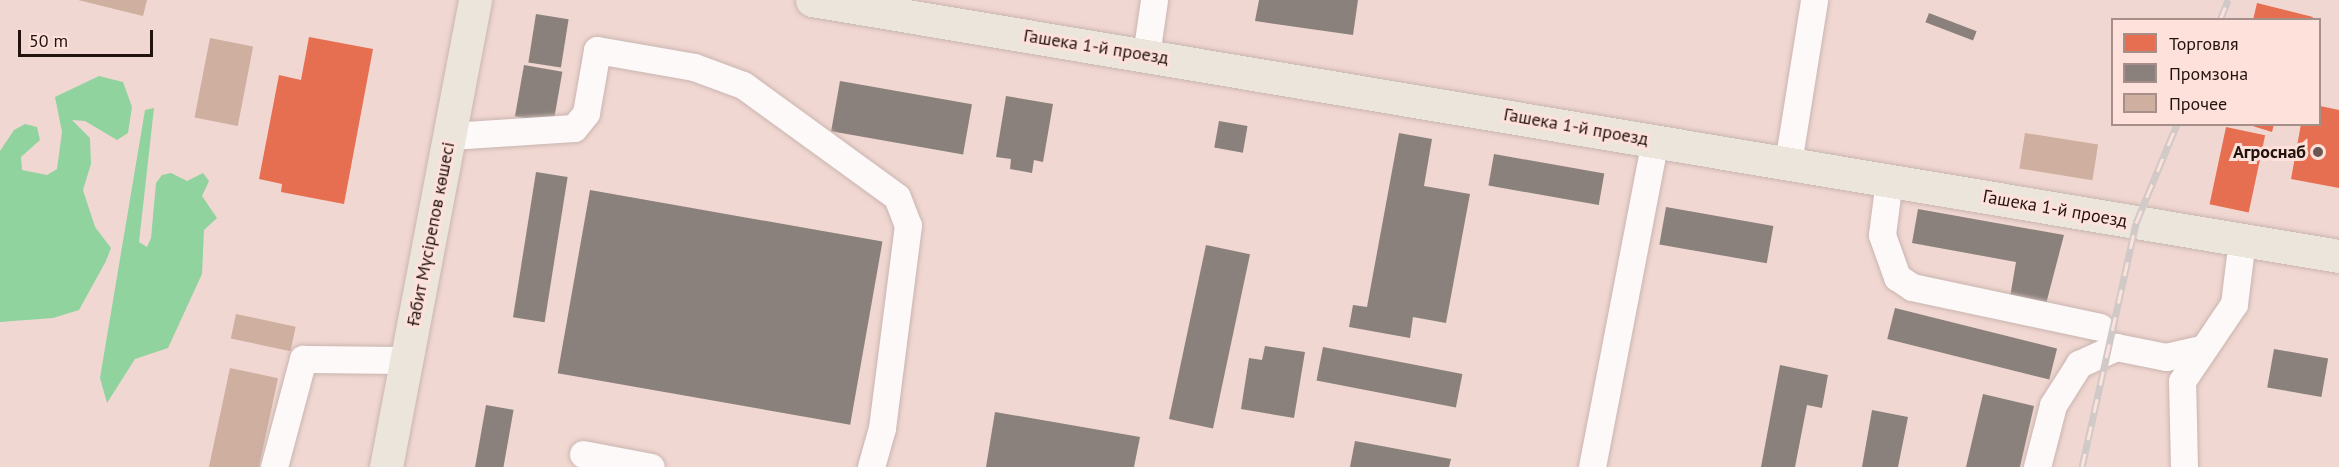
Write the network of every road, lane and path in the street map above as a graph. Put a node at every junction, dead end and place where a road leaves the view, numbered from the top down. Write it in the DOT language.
graph roads {
  1 [pos="812,0"];
  2 [pos="1154,0"];
  3 [pos="1814,0"];
  4 [pos="468,1"];
  5 [pos="1146,55"];
  6 [pos="450,136"];
  7 [pos="1655,141"];
  8 [pos="1788,163"];
  9 [pos="1888,180"];
  10 [pos="2242,240"];
  11 [pos="2339,256"];
  12 [pos="2100,327"];
  13 [pos="2202,349"];
  14 [pos="406,360"];
  15 [pos="583,454"];
  16 [pos="274,467"];
  17 [pos="386,467"];
  18 [pos="651,467"];
  19 [pos="871,467"];
  20 [pos="1592,467"];
  21 [pos="2037,467"];
  22 [pos="2184,467"];
  1 -- 5 [label="main road, Гашека 1-й проезд"];
  2 -- 5 [label="street"];
  3 -- 8 [label="street"];
  4 -- 6 [label="main road, Ғабит Мүсірепов көшесі"];
  5 -- 7 [label="main road, Гашека 1-й проезд"];
  6 -- 14 [label="main road, Ғабит Мүсірепов көшесі"];
  6 -- 19 [label="street"];
  7 -- 8 [label="main road, Гашека 1-й проезд"];
  7 -- 20 [label="street"];
  8 -- 9 [label="main road, Гашека 1-й проезд"];
  9 -- 10 [label="main road, Гашека 1-й проезд"];
  9 -- 12 [label="street"];
  10 -- 11 [label="main road, Гашека 1-й проезд"];
  10 -- 13 [label="street"];
  13 -- 21 [label="street"];
  13 -- 22 [label="street"];
  14 -- 16 [label="street"];
  14 -- 17 [label="main road, Ғабит Мүсірепов көшесі"];
  15 -- 18 [label="street"];
}
